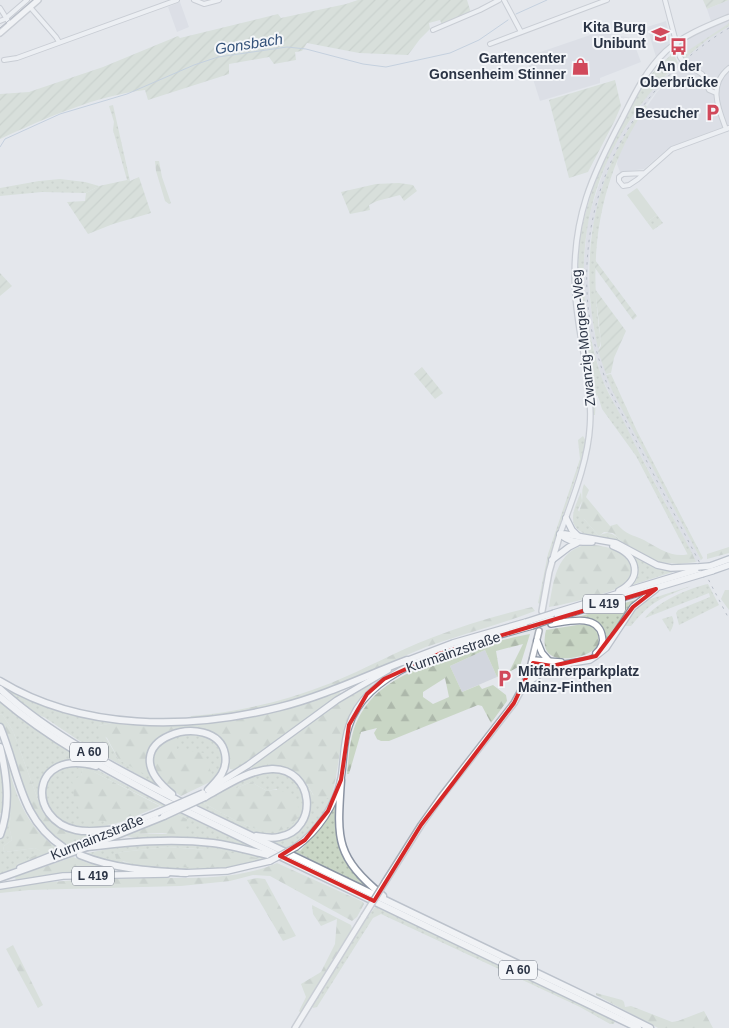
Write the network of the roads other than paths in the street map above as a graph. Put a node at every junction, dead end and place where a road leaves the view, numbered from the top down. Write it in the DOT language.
graph roads {
  1 [pos="28,0"];
  2 [pos="38,0"];
  3 [pos="177,0"];
  4 [pos="194,0"];
  5 [pos="220,0"];
  6 [pos="499,0"];
  7 [pos="504,0"];
  8 [pos="607,0"];
  9 [pos="665,0"];
  10 [pos="30,7"];
  11 [pos="0,8"];
  12 [pos="729,16"];
  13 [pos="5,19"];
  14 [pos="0,21"];
  15 [pos="10,24"];
  16 [pos="433,30"];
  17 [pos="521,32"];
  18 [pos="0,33"];
  19 [pos="59,42"];
  20 [pos="490,44"];
  21 [pos="675,44"];
  22 [pos="4,60"];
  23 [pos="729,68"];
  24 [pos="716,94"];
  25 [pos="727,128"];
  26 [pos="645,173"];
  27 [pos="566,518"];
  28 [pos="560,534"];
  29 [pos="579,539"];
  30 [pos="729,559"];
  31 [pos="552,560"];
  32 [pos="729,565"];
  33 [pos="711,568"];
  34 [pos="700,570"];
  35 [pos="656,589"];
  36 [pos="609,597"];
  37 [pos="542,612"];
  38 [pos="552,619"];
  39 [pos="525,625"];
  40 [pos="539,631"];
  41 [pos="537,641"];
  42 [pos="408,660"];
  43 [pos="533,660"];
  44 [pos="550,664"];
  45 [pos="0,682"];
  46 [pos="524,685"];
  47 [pos="0,689"];
  48 [pos="0,697"];
  49 [pos="0,728"];
  50 [pos="0,747"];
  51 [pos="105,768"];
  52 [pos="341,780"];
  53 [pos="205,793"];
  54 [pos="184,804"];
  55 [pos="161,815"];
  56 [pos="118,829"];
  57 [pos="0,835"];
  58 [pos="250,835"];
  59 [pos="63,847"];
  60 [pos="87,847"];
  61 [pos="80,856"];
  62 [pos="289,860"];
  63 [pos="186,873"];
  64 [pos="0,878"];
  65 [pos="0,886"];
  66 [pos="390,902"];
  67 [pos="295,1028"];
  68 [pos="638,1028"];
  69 [pos="650,1028"];
  1 -- 13 [label="street"];
  2 -- 10 [label="main road"];
  3 -- 19 [label="street"];
  4 -- 5 [label="street"];
  6 -- 16 [label="street"];
  7 -- 17 [label="street"];
  8 -- 17 [label="street"];
  9 -- 21 [label="street"];
  10 -- 15 [label="main road"];
  10 -- 19 [label="street"];
  11 -- 13 [label="street"];
  12 -- 21 [label="street, Zwanzig-Morgen-Weg"];
  13 -- 14 [label="street"];
  13 -- 15 [label="street"];
  15 -- 18 [label="main road"];
  17 -- 20 [label="street"];
  19 -- 22 [label="street"];
  21 -- 24 [label="street"];
  21 -- 27 [label="street, Zwanzig-Morgen-Weg"];
  23 -- 24 [label="street"];
  24 -- 25 [label="street"];
  25 -- 26 [label="street"];
  26 -- 26 [label="street"];
  27 -- 28 [label="street, Zwanzig-Morgen-Weg"];
  27 -- 29 [label="highway"];
  28 -- 29 [label="highway"];
  28 -- 31 [label="main road"];
  29 -- 31 [label="highway"];
  29 -- 34 [label="highway"];
  29 -- 36 [label="highway"];
  30 -- 33 [label="highway, L 419"];
  31 -- 37 [label="main road"];
  32 -- 33 [label="highway, L 419"];
  33 -- 34 [label="highway, Kurmainzstraße / L 419, bridge"];
  34 -- 35 [label="highway, L 419"];
  34 -- 36 [label="highway, Kurmainzstraße / L 419"];
  35 -- 38 [label="highway, Kurmainzstraße / L 419"];
  35 -- 44 [label="highway"];
  36 -- 38 [label="highway, Kurmainzstraße / L 419"];
  38 -- 39 [label="highway, Kurmainzstraße / L 419, bridge"];
  38 -- 39 [label="highway, Kurmainzstraße / L 419, bridge"];
  38 -- 44 [label="highway"];
  39 -- 42 [label="highway, Kurmainzstraße / L 419"];
  39 -- 52 [label="highway, Kurmainzstraße / L 419"];
  40 -- 41 [label="main road"];
  41 -- 43 [label="main road"];
  41 -- 44 [label="highway"];
  42 -- 45 [label="highway"];
  42 -- 53 [label="highway, Kurmainzstraße / L 419"];
  43 -- 44 [label="highway"];
  43 -- 46 [label="main road"];
  44 -- 46 [label="highway"];
  46 -- 67 [label="main road, bridge"];
  47 -- 54 [label="highway, A 60"];
  48 -- 51 [label="highway, A 60"];
  49 -- 59 [label="highway"];
  50 -- 57 [label="highway"];
  51 -- 56 [label="highway"];
  51 -- 62 [label="highway, A 60"];
  52 -- 63 [label="highway, Kurmainzstraße / L 419, bridge"];
  52 -- 66 [label="highway"];
  53 -- 54 [label="highway"];
  53 -- 55 [label="highway, bridge"];
  53 -- 58 [label="highway"];
  54 -- 58 [label="highway, A 60"];
  55 -- 56 [label="highway, Kurmainzstraße / L 419"];
  55 -- 60 [label="highway"];
  56 -- 64 [label="highway, Kurmainzstraße / L 419"];
  58 -- 66 [label="highway, A 60"];
  60 -- 62 [label="highway"];
  60 -- 64 [label="highway"];
  61 -- 63 [label="highway"];
  62 -- 68 [label="highway, A 60"];
  63 -- 65 [label="highway, Kurmainzstraße / L 419"];
  66 -- 69 [label="highway, A 60"];
}
